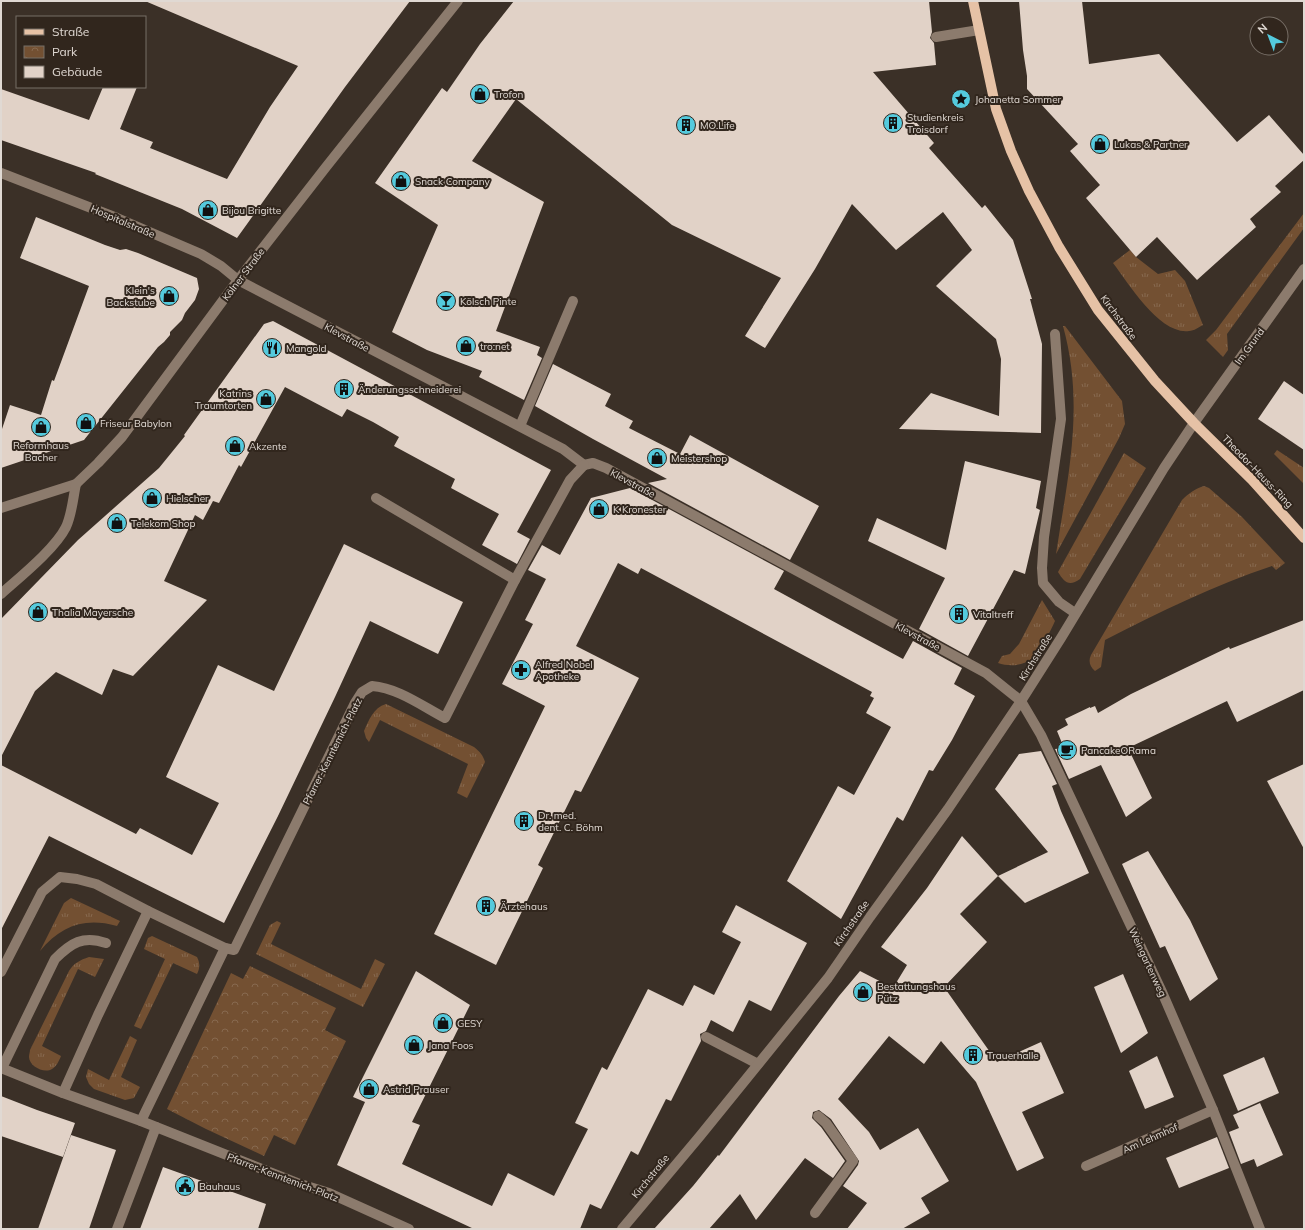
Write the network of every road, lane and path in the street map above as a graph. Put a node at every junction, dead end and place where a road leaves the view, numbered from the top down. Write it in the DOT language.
graph roads {
  1 [pos="458,1"];
  2 [pos="973,1"];
  3 [pos="979,30"];
  4 [pos="936,37"];
  5 [pos="1,173"];
  6 [pos="1304,269"];
  7 [pos="238,280"];
  8 [pos="573,301"];
  9 [pos="1055,334"];
  10 [pos="1194,423"];
  11 [pos="520,426"];
  12 [pos="584,465"];
  13 [pos="76,484"];
  14 [pos="376,498"];
  15 [pos="1,508"];
  16 [pos="1304,538"];
  17 [pos="515,580"];
  18 [pos="1,594"];
  19 [pos="1075,614"];
  20 [pos="1021,701"];
  21 [pos="148,911"];
  22 [pos="106,944"];
  23 [pos="230,949"];
  24 [pos="1,972"];
  25 [pos="706,1037"];
  26 [pos="758,1064"];
  27 [pos="1,1068"];
  28 [pos="62,1093"];
  29 [pos="1213,1110"];
  30 [pos="818,1116"];
  31 [pos="141,1121"];
  32 [pos="156,1128"];
  33 [pos="1086,1166"];
  34 [pos="815,1213"];
  35 [pos="117,1229"];
  36 [pos="409,1229"];
  37 [pos="622,1229"];
  38 [pos="1260,1229"];
  1 -- 7 [label="street, Kölner Straße"];
  2 -- 3 [label="main road, Kirchstraße"];
  3 -- 4 [label="street"];
  3 -- 10 [label="main road, Kirchstraße"];
  5 -- 7 [label="street, Hospitalstraße"];
  6 -- 10 [label="street, Im Grund"];
  7 -- 11 [label="street, Klevstraße"];
  7 -- 13 [label="street, Kölner Straße"];
  8 -- 11 [label="street"];
  9 -- 19 [label="street"];
  10 -- 16 [label="main road, Theodor-Heuss-Ring"];
  10 -- 19 [label="street, Kirchstraße"];
  11 -- 12 [label="street, Klevstraße"];
  12 -- 17 [label="street, Pfarrer-Kenntemich-Platz"];
  12 -- 20 [label="street, Klevstraße"];
  13 -- 15 [label="street, Kölner Straße"];
  13 -- 18 [label="street"];
  14 -- 17 [label="street"];
  17 -- 23 [label="street, Pfarrer-Kenntemich-Platz"];
  19 -- 20 [label="street, Kirchstraße"];
  20 -- 26 [label="street, Kirchstraße"];
  20 -- 29 [label="street, Weingartenweg"];
  21 -- 23 [label="street"];
  21 -- 24 [label="street"];
  21 -- 28 [label="street"];
  22 -- 27 [label="street"];
  23 -- 31 [label="street, Pfarrer-Kenntemich-Platz"];
  25 -- 26 [label="street"];
  26 -- 37 [label="street, Kirchstraße"];
  27 -- 28 [label="street, Pfarrer-Kenntemich-Platz"];
  28 -- 31 [label="street, Pfarrer-Kenntemich-Platz"];
  29 -- 33 [label="street, Am Lehmhof"];
  29 -- 38 [label="street, Weingartenweg"];
  30 -- 34 [label="street"];
  31 -- 32 [label="street, Pfarrer-Kenntemich-Platz"];
  32 -- 35 [label="street"];
  32 -- 36 [label="street, Pfarrer-Kenntemich-Platz"];
}
